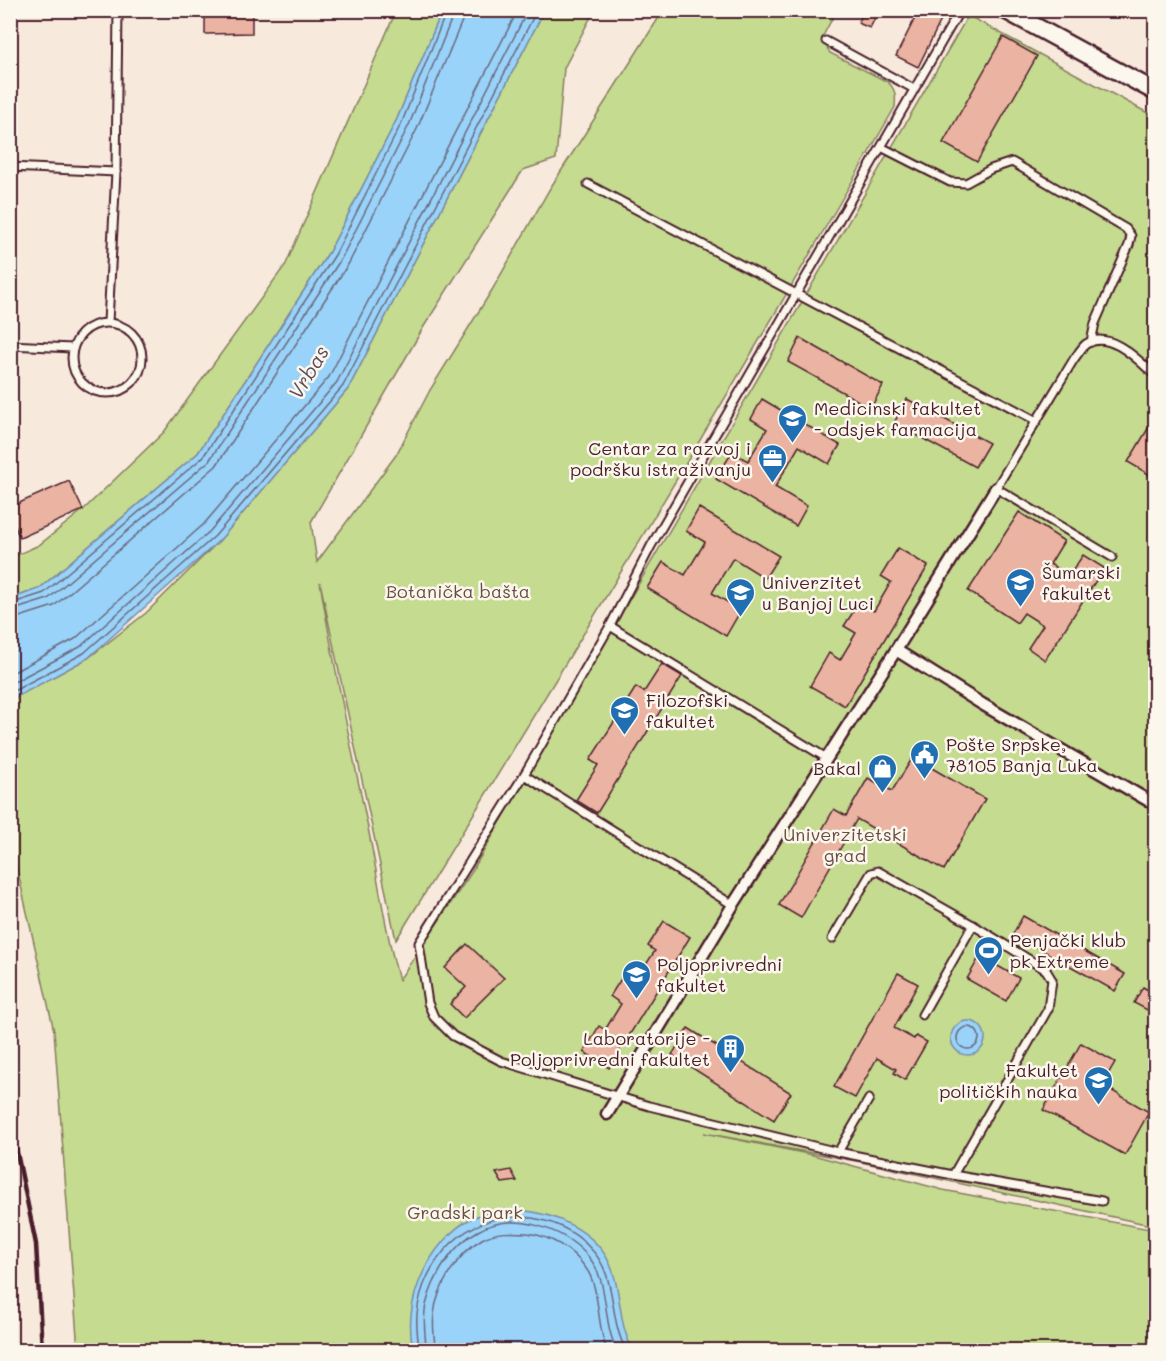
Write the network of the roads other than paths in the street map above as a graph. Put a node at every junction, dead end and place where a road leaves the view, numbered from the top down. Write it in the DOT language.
graph roads {
  1 [pos="118,10"];
  2 [pos="960,10"];
  3 [pos="1005,10"];
  4 [pos="826,41"];
  5 [pos="914,89"];
  6 [pos="1155,92"];
  7 [pos="883,148"];
  8 [pos="10,167"];
  9 [pos="116,172"];
  10 [pos="588,184"];
  11 [pos="797,296"];
  12 [pos="108,322"];
  13 [pos="1091,342"];
  14 [pos="10,345"];
  15 [pos="72,348"];
  16 [pos="1155,376"];
  17 [pos="1037,421"];
  18 [pos="996,488"];
  19 [pos="1112,557"];
  20 [pos="610,626"];
  21 [pos="896,650"];
  22 [pos="828,759"];
  23 [pos="524,775"];
  24 [pos="1155,805"];
  25 [pos="733,905"];
  26 [pos="973,925"];
  27 [pos="832,939"];
  28 [pos="922,1015"];
  29 [pos="618,1096"];
  30 [pos="869,1099"];
  31 [pos="607,1114"];
  32 [pos="838,1152"];
  33 [pos="953,1175"];
  34 [pos="1102,1201"];
  1 -- 9 [label="lane"];
  2 -- 5 [label="lane"];
  3 -- 6 [label="street"];
  4 -- 5 [label="lane"];
  5 -- 7 [label="lane"];
  7 -- 11 [label="lane"];
  7 -- 13 [label="lane"];
  8 -- 9 [label="lane"];
  9 -- 12 [label="lane"];
  10 -- 11 [label="lane"];
  11 -- 17 [label="lane"];
  11 -- 20 [label="lane"];
  12 -- 15 [label="lane"];
  12 -- 15 [label="lane"];
  13 -- 16 [label="lane"];
  13 -- 17 [label="lane"];
  14 -- 15 [label="lane"];
  17 -- 18 [label="lane"];
  18 -- 19 [label="lane"];
  18 -- 21 [label="street"];
  20 -- 22 [label="lane"];
  20 -- 23 [label="lane"];
  21 -- 22 [label="street"];
  21 -- 24 [label="street"];
  22 -- 25 [label="street"];
  23 -- 25 [label="lane"];
  23 -- 29 [label="lane"];
  25 -- 29 [label="street"];
  26 -- 27 [label="lane"];
  26 -- 28 [label="lane"];
  26 -- 33 [label="lane"];
  29 -- 31 [label="street"];
  29 -- 32 [label="lane"];
  30 -- 32 [label="lane"];
  32 -- 33 [label="lane"];
  33 -- 34 [label="lane"];
}
